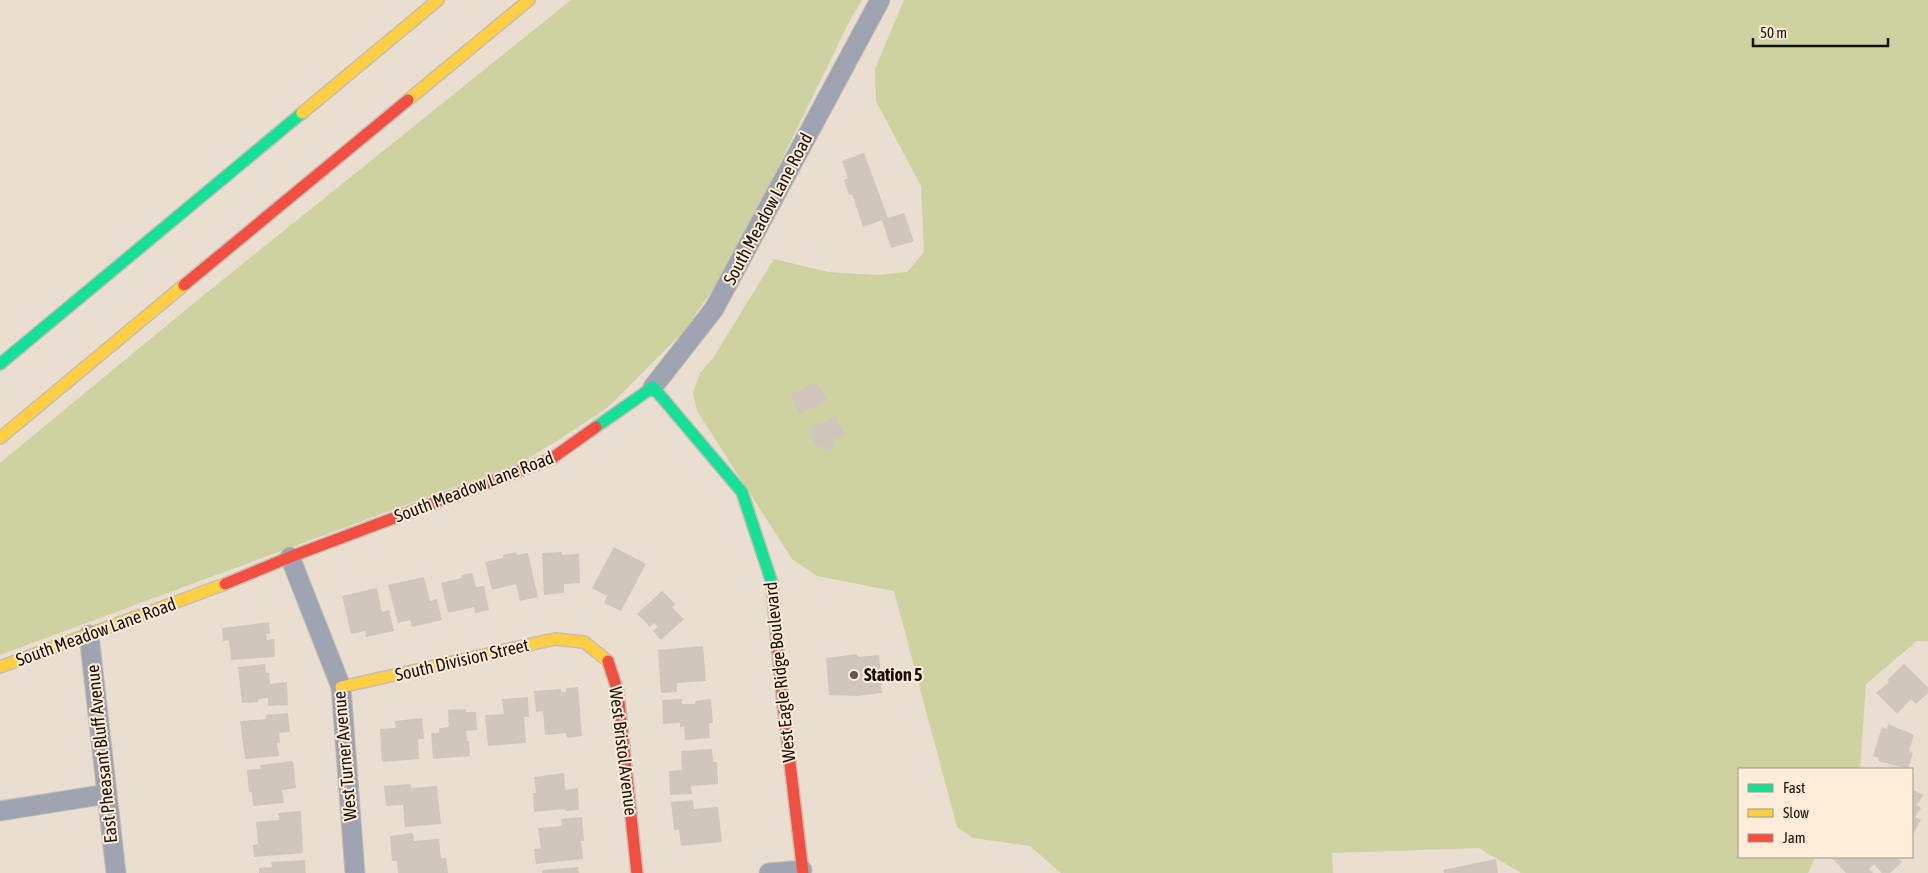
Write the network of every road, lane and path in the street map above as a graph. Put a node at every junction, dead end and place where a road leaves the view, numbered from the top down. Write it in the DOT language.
graph roads {
  1 [pos="438,0"];
  2 [pos="528,0"];
  3 [pos="880,0"];
  4 [pos="0,364"];
  5 [pos="653,387"];
  6 [pos="0,438"];
  7 [pos="290,557"];
  8 [pos="89,635"];
  9 [pos="584,642"];
  10 [pos="0,667"];
  11 [pos="341,687"];
  12 [pos="107,794"];
  13 [pos="0,811"];
  14 [pos="803,871"];
  15 [pos="116,873"];
  16 [pos="355,873"];
  17 [pos="637,873"];
  18 [pos="769,873"];
  1 -- 4 [label="main road"];
  2 -- 6 [label="main road"];
  3 -- 5 [label="street, South Meadow Lane Road"];
  5 -- 7 [label="main road, South Meadow Lane Road"];
  5 -- 14 [label="main road, West Eagle Ridge Boulevard"];
  7 -- 8 [label="main road, South Meadow Lane Road"];
  7 -- 11 [label="street, West Turner Avenue"];
  8 -- 10 [label="main road, South Meadow Lane Road"];
  8 -- 12 [label="street, East Pheasant Bluff Avenue"];
  9 -- 11 [label="main road, South Division Street"];
  9 -- 17 [label="main road, West Bristol Avenue"];
  11 -- 16 [label="street, West Turner Avenue"];
  12 -- 13 [label="street"];
  12 -- 15 [label="street, East Pheasant Bluff Avenue"];
  14 -- 18 [label="street"];
}
